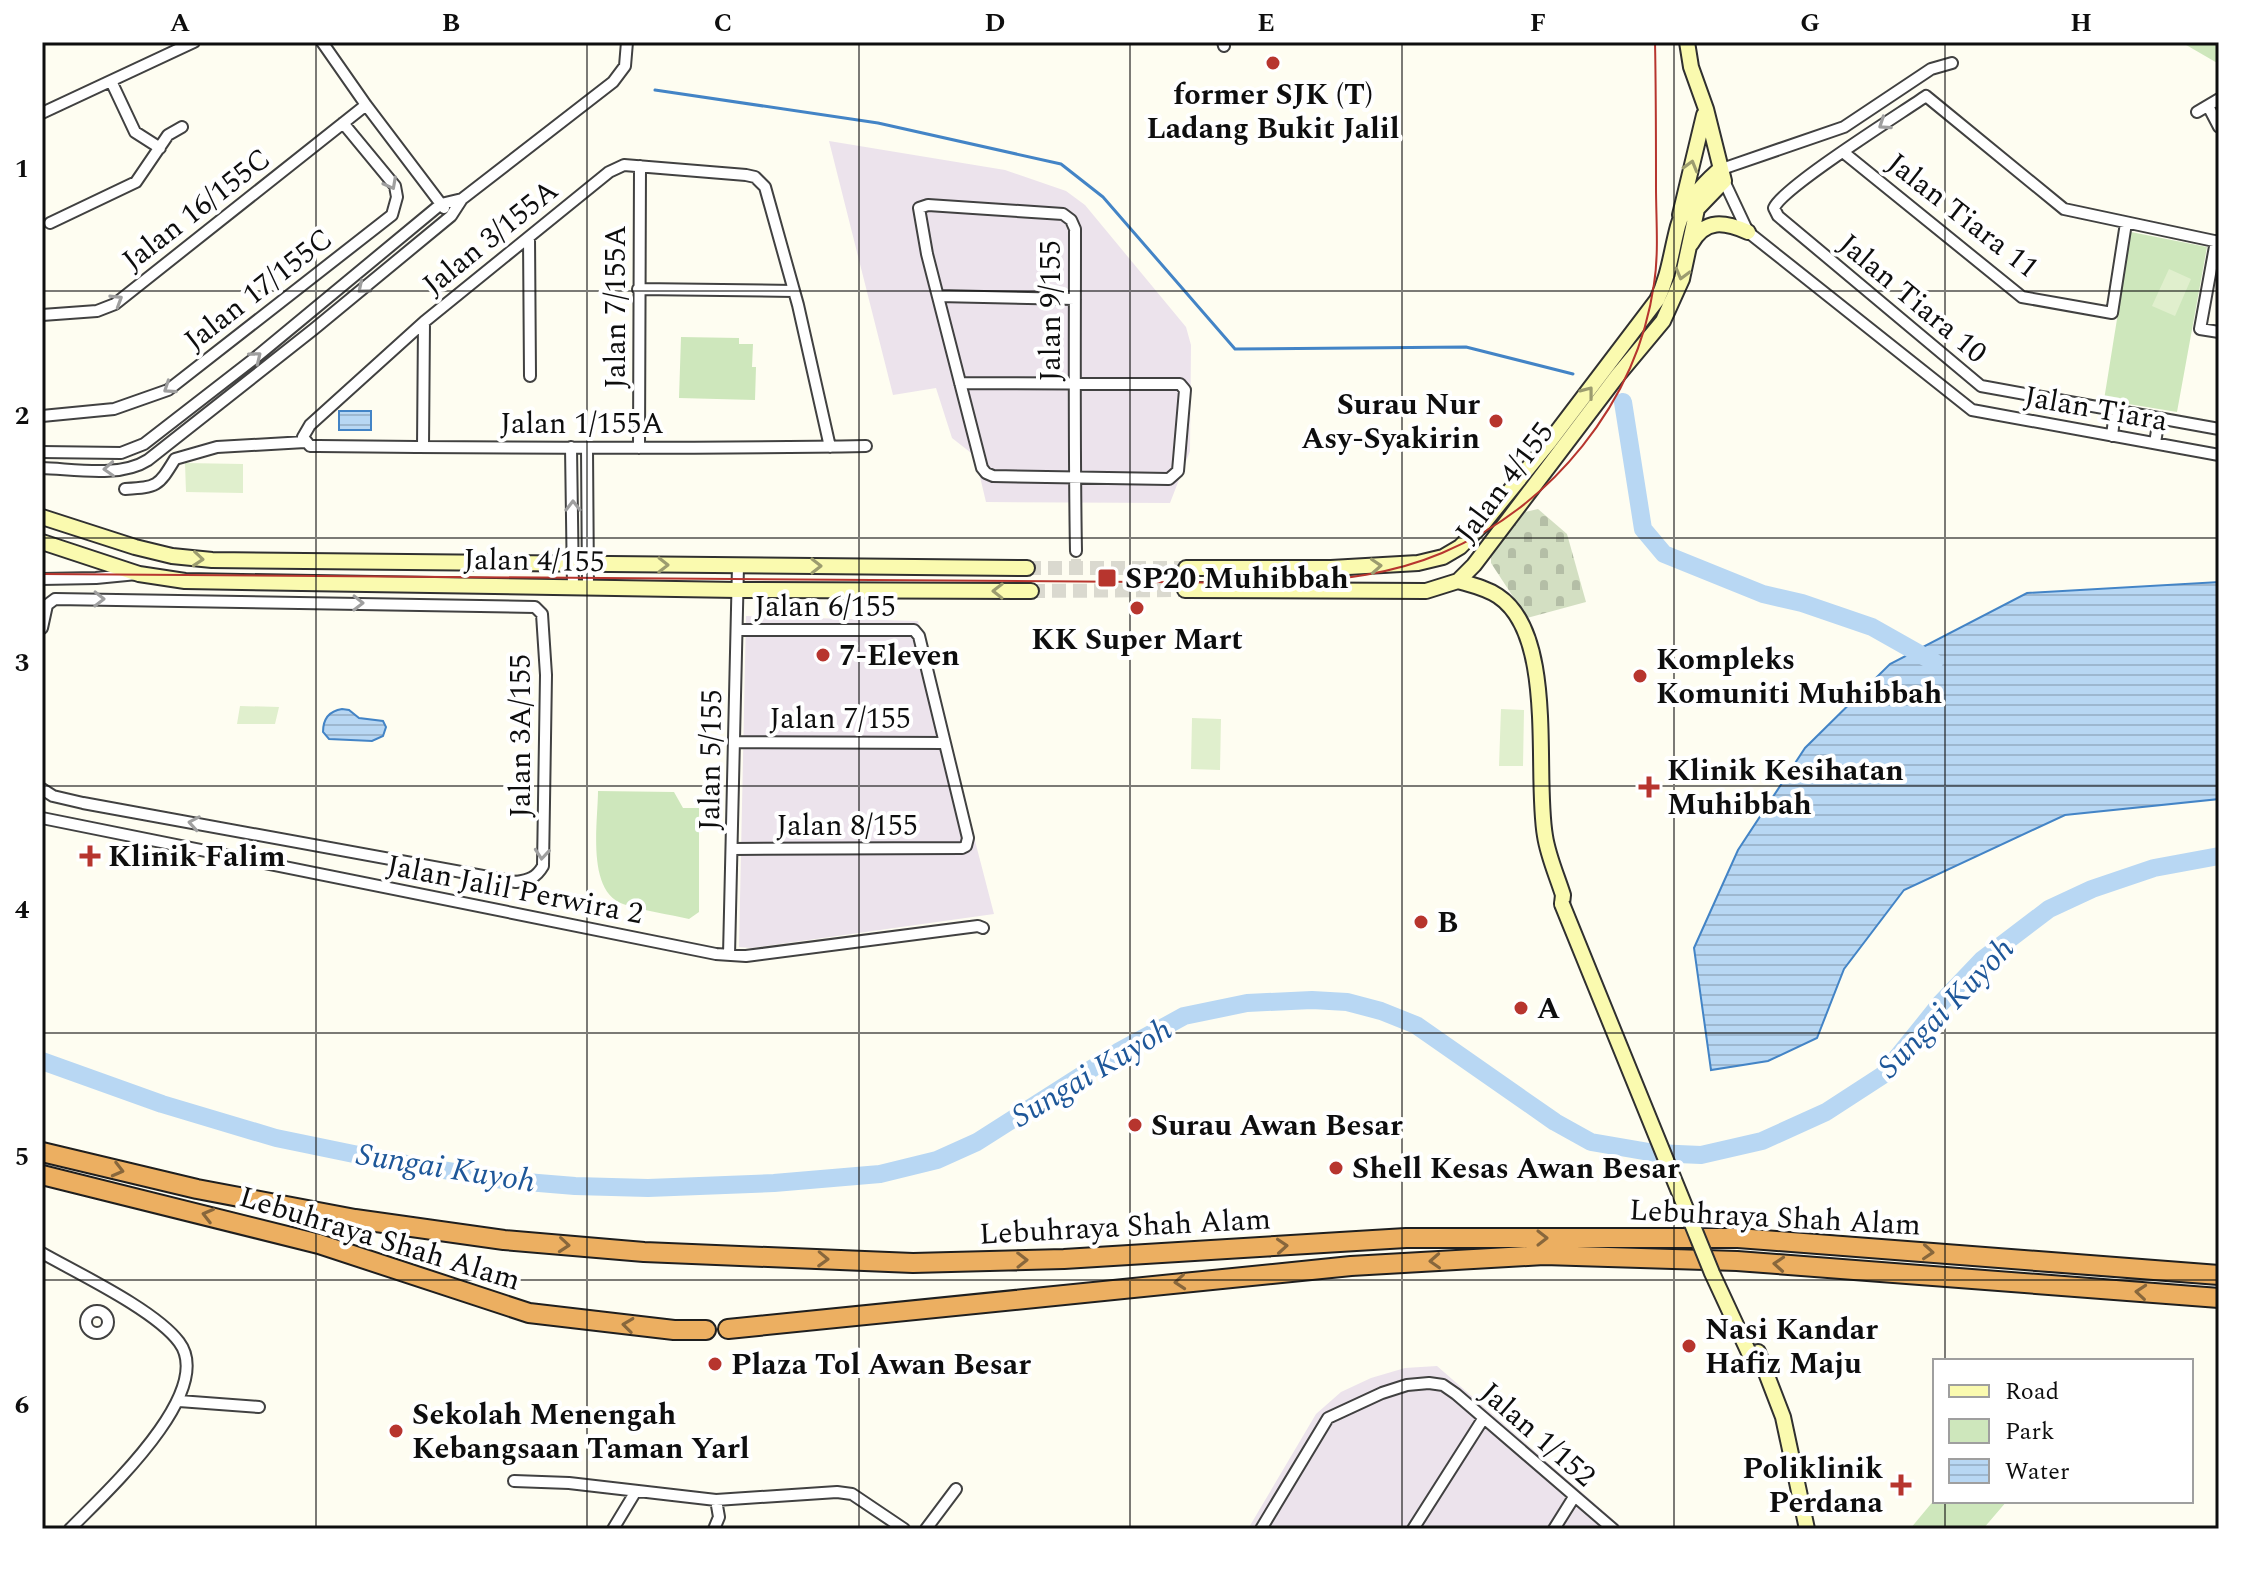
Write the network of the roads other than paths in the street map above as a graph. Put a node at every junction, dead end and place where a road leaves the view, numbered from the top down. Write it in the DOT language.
graph roads {
  1 [pos="194,42"];
  2 [pos="322,42"];
  3 [pos="627,42"];
  4 [pos="1687,42"];
  5 [pos="1952,63"];
  6 [pos="111,81"];
  7 [pos="2219,99"];
  8 [pos="366,105"];
  9 [pos="2208,106"];
  10 [pos="1706,109"];
  11 [pos="2197,112"];
  12 [pos="42,113"];
  13 [pos="343,123"];
  14 [pos="182,127"];
  15 [pos="2219,127"];
  16 [pos="160,148"];
  17 [pos="1843,152"];
  18 [pos="640,166"];
  19 [pos="1722,176"];
  20 [pos="462,199"];
  21 [pos="441,204"];
  22 [pos="451,216"];
  23 [pos="50,223"];
  24 [pos="1679,223"];
  25 [pos="2126,223"];
  26 [pos="1748,232"];
  27 [pos="529,237"];
  28 [pos="2218,241"];
  29 [pos="1688,248"];
  30 [pos="638,289"];
  31 [pos="794,291"];
  32 [pos="938,296"];
  33 [pos="1075,299"];
  34 [pos="42,315"];
  35 [pos="424,322"];
  36 [pos="2219,332"];
  37 [pos="530,376"];
  38 [pos="960,383"];
  39 [pos="1075,383"];
  40 [pos="2115,411"];
  41 [pos="42,416"];
  42 [pos="2159,418"];
  43 [pos="2219,429"];
  44 [pos="2112,436"];
  45 [pos="304,439"];
  46 [pos="2155,443"];
  47 [pos="866,446"];
  48 [pos="423,447"];
  49 [pos="571,447"];
  50 [pos="830,447"];
  51 [pos="587,448"];
  52 [pos="639,448"];
  53 [pos="42,452"];
  54 [pos="2219,455"];
  55 [pos="42,468"];
  56 [pos="1075,477"];
  57 [pos="125,489"];
  58 [pos="42,517"];
  59 [pos="42,542"];
  60 [pos="1076,551"];
  61 [pos="580,564"];
  62 [pos="738,566"];
  63 [pos="1027,568"];
  64 [pos="1186,568"];
  65 [pos="139,574"];
  66 [pos="42,579"];
  67 [pos="1458,581"];
  68 [pos="580,587"];
  69 [pos="737,590"];
  70 [pos="1185,590"];
  71 [pos="1031,591"];
  72 [pos="42,628"];
  73 [pos="737,630"];
  74 [pos="734,742"];
  75 [pos="945,743"];
  76 [pos="42,789"];
  77 [pos="42,818"];
  78 [pos="732,849"];
  79 [pos="983,928"];
  80 [pos="729,955"];
  81 [pos="42,1152"];
  82 [pos="42,1175"];
  83 [pos="42,1253"];
  84 [pos="2219,1275"];
  85 [pos="110,1291"];
  86 [pos="2219,1298"];
  87 [pos="100,1312"];
  88 [pos="728,1329"];
  89 [pos="706,1330"];
  90 [pos="179,1401"];
  91 [pos="259,1407"];
  92 [pos="1483,1419"];
  93 [pos="514,1481"];
  94 [pos="956,1489"];
  95 [pos="636,1491"];
  96 [pos="1574,1497"];
  97 [pos="716,1500"];
  98 [pos="1798,1519"];
  99 [pos="70,1529"];
  100 [pos="613,1529"];
  101 [pos="714,1529"];
  102 [pos="904,1529"];
  103 [pos="926,1529"];
  104 [pos="1261,1529"];
  105 [pos="1413,1529"];
  106 [pos="1554,1529"];
  107 [pos="1613,1529"];
  108 [pos="1807,1529"];
  1 -- 6 [label="street"];
  2 -- 8 [label="street"];
  3 -- 20 [label="street"];
  4 -- 10 [label="street"];
  5 -- 19 [label="street"];
  6 -- 12 [label="street"];
  6 -- 16 [label="street"];
  7 -- 9 [label="street"];
  8 -- 13 [label="street, Jalan 16/155C"];
  8 -- 21 [label="street"];
  9 -- 11 [label="street"];
  9 -- 15 [label="street"];
  10 -- 19 [label="street"];
  24 -- 10 [label="street, one-way"];
  34 -- 13 [label="street, Jalan 16/155C, one-way"];
  13 -- 41 [label="street, Jalan 17/155C, one-way"];
  14 -- 16 [label="street"];
  16 -- 23 [label="street"];
  25 -- 17 [label="street, one-way"];
  17 -- 25 [label="street, Jalan Tiara 11"];
  17 -- 40 [label="street, Jalan Tiara 10"];
  18 -- 27 [label="street, Jalan 3/155A"];
  18 -- 30 [label="street, Jalan 7/155A"];
  18 -- 31 [label="street, Jalan 3/155A"];
  19 -- 24 [label="street, Jalan 4/155"];
  19 -- 26 [label="street, Jalan Tiara"];
  19 -- 29 [label="street, Jalan 4/155"];
  20 -- 21 [label="street"];
  20 -- 22 [label="street"];
  21 -- 22 [label="street"];
  53 -- 21 [label="street, one-way"];
  22 -- 55 [label="street, one-way"];
  64 -- 24 [label="street, Jalan 4/155, one-way"];
  25 -- 28 [label="street"];
  26 -- 29 [label="street"];
  26 -- 44 [label="street, Jalan Tiara"];
  27 -- 35 [label="street, Jalan 3/155A"];
  27 -- 37 [label="street"];
  28 -- 36 [label="street"];
  29 -- 67 [label="street, Jalan 4/155, one-way"];
  30 -- 31 [label="street"];
  30 -- 52 [label="street, Jalan 7/155A"];
  31 -- 50 [label="street"];
  32 -- 33 [label="street"];
  32 -- 33 [label="street, Jalan 9/155"];
  32 -- 38 [label="street, Jalan 9/155"];
  33 -- 39 [label="street, Jalan 9/155"];
  35 -- 45 [label="street, Jalan 3/155A"];
  35 -- 48 [label="street"];
  38 -- 39 [label="street"];
  38 -- 56 [label="street, Jalan 9/155"];
  39 -- 56 [label="street, Jalan 9/155"];
  39 -- 56 [label="street"];
  40 -- 42 [label="street, Jalan Tiara 10"];
  40 -- 44 [label="street"];
  42 -- 43 [label="street, Jalan Tiara 10"];
  42 -- 46 [label="street"];
  44 -- 46 [label="street, Jalan Tiara"];
  45 -- 48 [label="street, Jalan 1/155A"];
  45 -- 57 [label="street, Jalan 1/155A"];
  46 -- 54 [label="street, Jalan Tiara"];
  47 -- 50 [label="street, Jalan 1/155A"];
  48 -- 49 [label="street, Jalan 1/155A"];
  49 -- 51 [label="street, Jalan 1/155A"];
  61 -- 49 [label="street, one-way"];
  50 -- 52 [label="street, Jalan 1/155A"];
  51 -- 52 [label="street, Jalan 1/155A"];
  51 -- 61 [label="street"];
  56 -- 60 [label="street, Jalan 9/155"];
  58 -- 61 [label="street, Jalan 4/155, one-way"];
  59 -- 65 [label="street, Jalan 4/155"];
  61 -- 62 [label="street, Jalan 4/155, one-way"];
  61 -- 68 [label="street"];
  62 -- 63 [label="street, Jalan 4/155, one-way"];
  62 -- 69 [label="street, Jalan 5/155"];
  65 -- 66 [label="street"];
  65 -- 68 [label="street, Jalan 4/155"];
  67 -- 70 [label="street, Jalan 4/155"];
  67 -- 98 [label="street"];
  68 -- 69 [label="street, Jalan 4/155"];
  71 -- 69 [label="street, Jalan 4/155, one-way"];
  69 -- 73 [label="street, Jalan 5/155"];
  72 -- 76 [label="street, Jalan 3A/155, one-way"];
  73 -- 74 [label="street, Jalan 5/155"];
  73 -- 75 [label="street, Jalan 6/155"];
  74 -- 75 [label="street, Jalan 7/155"];
  74 -- 78 [label="street, Jalan 5/155"];
  75 -- 78 [label="street, Jalan 8/155"];
  77 -- 80 [label="street, Jalan Jalil Perwira 2"];
  78 -- 80 [label="street, Jalan 5/155"];
  79 -- 80 [label="street, Jalan Jalil Perwira 2"];
  81 -- 84 [label="highway, Lebuhraya Shah Alam, one-way"];
  89 -- 82 [label="highway, Lebuhraya Shah Alam, one-way"];
  83 -- 85 [label="street"];
  85 -- 87 [label="street"];
  85 -- 90 [label="street"];
  86 -- 88 [label="highway, Lebuhraya Shah Alam, one-way"];
  90 -- 91 [label="street"];
  90 -- 99 [label="street"];
  92 -- 96 [label="street, Jalan 1/152"];
  92 -- 104 [label="street, Jalan 1/152"];
  92 -- 105 [label="street"];
  93 -- 95 [label="street"];
  94 -- 103 [label="street"];
  95 -- 97 [label="street"];
  95 -- 100 [label="street"];
  96 -- 106 [label="street"];
  96 -- 107 [label="street, Jalan 1/152"];
  97 -- 101 [label="street"];
  97 -- 102 [label="street"];
  98 -- 108 [label="street"];
}
